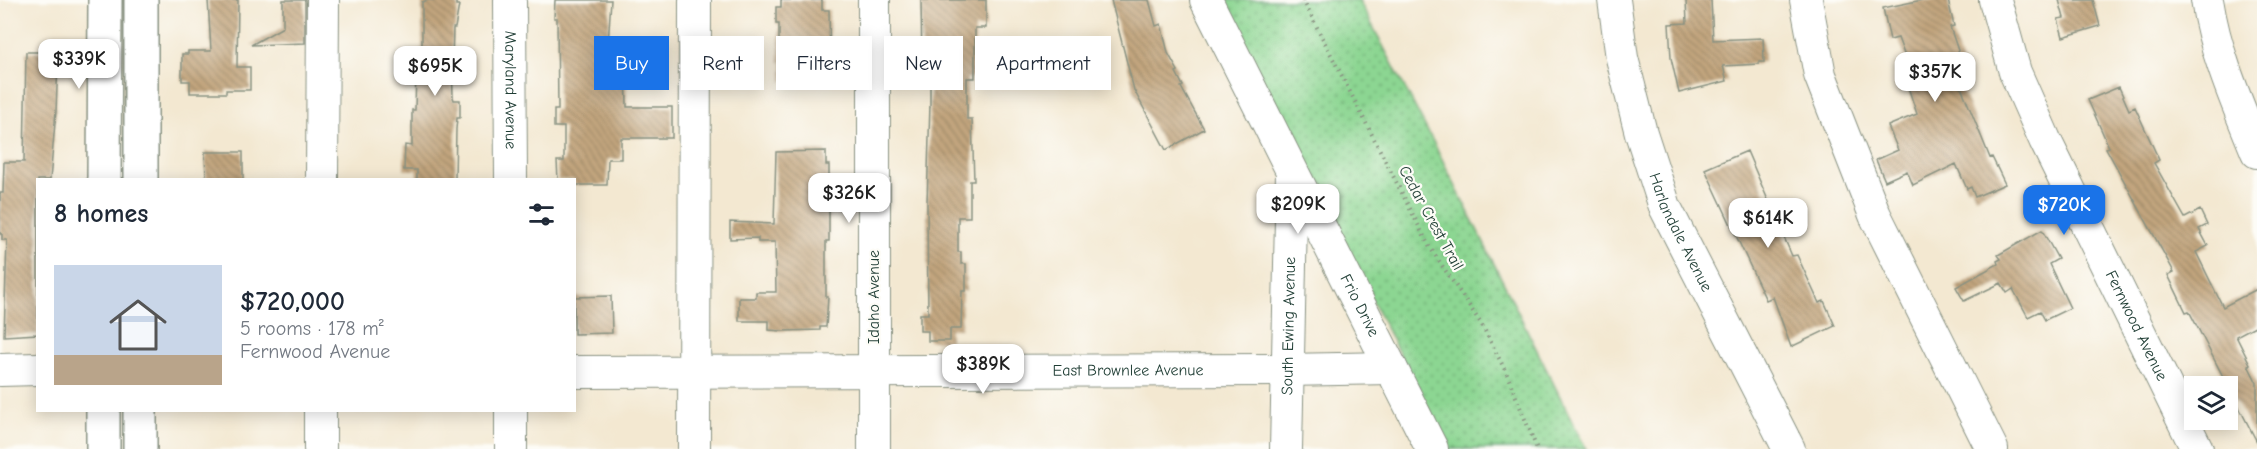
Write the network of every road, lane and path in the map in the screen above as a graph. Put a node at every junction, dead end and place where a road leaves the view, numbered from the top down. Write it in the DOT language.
graph roads {
  1 [pos="105,0"];
  2 [pos="141,0"];
  3 [pos="323,0"];
  4 [pos="510,0"];
  5 [pos="695,0"];
  6 [pos="874,0"];
  7 [pos="1206,0"];
  8 [pos="1303,0"];
  9 [pos="1614,0"];
  10 [pos="1806,0"];
  11 [pos="1995,0"];
  12 [pos="2207,0"];
  13 [pos="2257,152"];
  14 [pos="1292,168"];
  15 [pos="104,178"];
  16 [pos="141,178"];
  17 [pos="321,178"];
  18 [pos="511,178"];
  19 [pos="1391,368"];
  20 [pos="36,369"];
  21 [pos="0,370"];
  22 [pos="874,370"];
  23 [pos="1287,370"];
  24 [pos="576,372"];
  25 [pos="695,372"];
  26 [pos="103,412"];
  27 [pos="140,412"];
  28 [pos="320,412"];
  29 [pos="511,412"];
  30 [pos="103,449"];
  31 [pos="140,449"];
  32 [pos="320,449"];
  33 [pos="511,449"];
  34 [pos="694,449"];
  35 [pos="874,449"];
  36 [pos="1286,449"];
  37 [pos="1432,449"];
  38 [pos="1537,449"];
  39 [pos="1790,449"];
  40 [pos="1992,449"];
  41 [pos="2197,449"];
  1 -- 15 [label="main road"];
  2 -- 16 [label="main road"];
  3 -- 17 [label="street"];
  4 -- 18 [label="street, Maryland Avenue"];
  5 -- 25 [label="street"];
  6 -- 22 [label="street, Idaho Avenue"];
  7 -- 14 [label="street, Frio Drive"];
  8 -- 38 [label="path, Cedar Crest Trail"];
  9 -- 39 [label="street, Harlandale Avenue"];
  10 -- 40 [label="street"];
  11 -- 41 [label="street, Fernwood Avenue"];
  12 -- 13 [label="street"];
  14 -- 19 [label="street, Frio Drive"];
  14 -- 23 [label="street, South Ewing Avenue"];
  19 -- 23 [label="street, East Brownlee Avenue"];
  19 -- 37 [label="street, Frio Drive"];
  20 -- 21 [label="street"];
  22 -- 23 [label="street, East Brownlee Avenue"];
  22 -- 25 [label="street, East Brownlee Avenue"];
  22 -- 35 [label="street, Idaho Avenue"];
  23 -- 36 [label="street, South Ewing Avenue"];
  24 -- 25 [label="street, East Brownlee Avenue"];
  25 -- 34 [label="street"];
  26 -- 30 [label="main road"];
  27 -- 31 [label="main road"];
  28 -- 32 [label="street"];
  29 -- 33 [label="street"];
}
